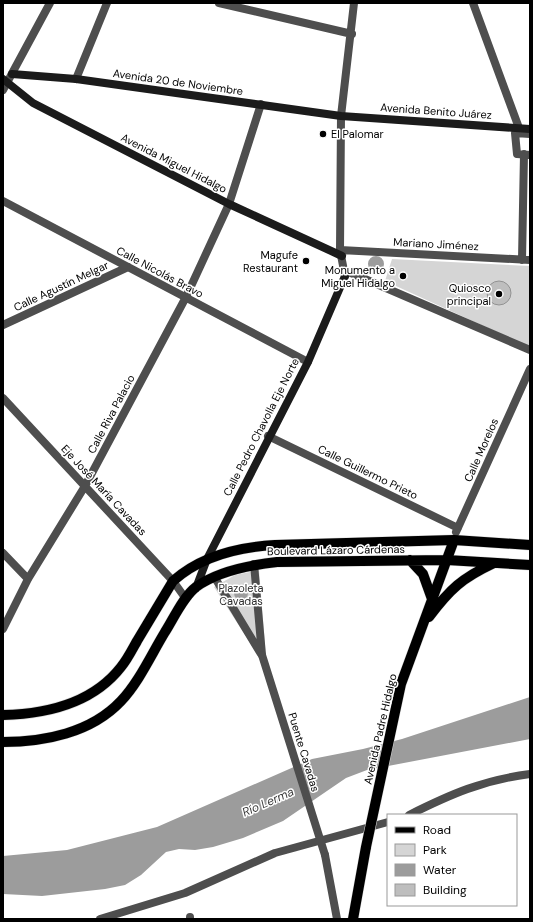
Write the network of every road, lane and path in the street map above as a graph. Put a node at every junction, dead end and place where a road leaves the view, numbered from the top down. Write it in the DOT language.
graph roads {
  1 [pos="50,3"];
  2 [pos="107,3"];
  3 [pos="219,3"];
  4 [pos="354,3"];
  5 [pos="474,3"];
  6 [pos="352,34"];
  7 [pos="12,74"];
  8 [pos="76,79"];
  9 [pos="4,84"];
  10 [pos="262,104"];
  11 [pos="341,116"];
  12 [pos="525,130"];
  13 [pos="527,154"];
  14 [pos="4,203"];
  15 [pos="229,204"];
  16 [pos="341,253"];
  17 [pos="526,260"];
  18 [pos="128,267"];
  19 [pos="345,273"];
  20 [pos="186,297"];
  21 [pos="3,325"];
  22 [pos="530,350"];
  23 [pos="308,362"];
  24 [pos="530,369"];
  25 [pos="3,398"];
  26 [pos="268,436"];
  27 [pos="85,486"];
  28 [pos="458,528"];
  29 [pos="454,540"];
  30 [pos="530,545"];
  31 [pos="3,553"];
  32 [pos="207,559"];
  33 [pos="410,560"];
  34 [pos="447,560"];
  35 [pos="495,563"];
  36 [pos="254,564"];
  37 [pos="530,565"];
  38 [pos="215,578"];
  39 [pos="28,579"];
  40 [pos="173,581"];
  41 [pos="196,588"];
  42 [pos="186,599"];
  43 [pos="432,599"];
  44 [pos="422,627"];
  45 [pos="3,629"];
  46 [pos="262,655"];
  47 [pos="3,715"];
  48 [pos="3,742"];
  49 [pos="530,774"];
  50 [pos="411,814"];
  51 [pos="387,822"];
  52 [pos="356,906"];
  53 [pos="100,919"];
  54 [pos="337,919"];
  55 [pos="354,919"];
  56 [pos="358,919"];
  1 -- 7 [label="street"];
  2 -- 8 [label="street"];
  3 -- 6 [label="street"];
  4 -- 6 [label="street"];
  5 -- 12 [label="street"];
  6 -- 11 [label="street"];
  7 -- 8 [label="street, Avenida 20 de Noviembre"];
  7 -- 9 [label="street"];
  8 -- 10 [label="street, Avenida 20 de Noviembre"];
  9 -- 15 [label="street, Avenida Miguel Hidalgo"];
  10 -- 11 [label="street, Avenida 20 de Noviembre"];
  10 -- 15 [label="street, Calle Riva Palacio"];
  11 -- 12 [label="street, Avenida Benito Juárez"];
  11 -- 16 [label="street"];
  12 -- 13 [label="street"];
  13 -- 17 [label="street"];
  14 -- 18 [label="street, Calle Nicolás Bravo"];
  15 -- 16 [label="street, Avenida Miguel Hidalgo"];
  15 -- 20 [label="street, Calle Riva Palacio"];
  16 -- 17 [label="street, Mariano Jiménez"];
  16 -- 19 [label="street"];
  18 -- 20 [label="street, Calle Nicolás Bravo"];
  18 -- 21 [label="street, Calle Agustín Melgar"];
  19 -- 22 [label="street"];
  19 -- 23 [label="street, Calle Pedro Chavolla Eje Norte"];
  20 -- 23 [label="street, Calle Nicolás Bravo"];
  20 -- 27 [label="street, Calle Riva Palacio"];
  23 -- 26 [label="street, Calle Pedro Chavolla Eje Norte"];
  24 -- 28 [label="street, Calle Morelos"];
  25 -- 27 [label="street, Eje José María Cavadas"];
  26 -- 28 [label="street, Calle Guillermo Prieto"];
  26 -- 32 [label="street, Calle Pedro Chavolla Eje Norte"];
  27 -- 39 [label="street, Calle Riva Palacio"];
  27 -- 40 [label="street, Eje José María Cavadas"];
  28 -- 29 [label="street, Calle Morelos"];
  29 -- 30 [label="main road, Boulevard Lázaro Cárdenas"];
  29 -- 32 [label="main road, Boulevard Lázaro Cárdenas"];
  29 -- 34 [label="main road, Avenida Padre Hidalgo"];
  31 -- 39 [label="street"];
  32 -- 40 [label="main road, Boulevard Lázaro Cárdenas"];
  32 -- 41 [label="street, Calle Pedro Chavolla Eje Norte"];
  33 -- 34 [label="main road, Boulevard Lázaro Cárdenas"];
  33 -- 36 [label="main road, Boulevard Lázaro Cárdenas"];
  33 -- 43 [label="main road"];
  34 -- 35 [label="main road, Boulevard Lázaro Cárdenas"];
  34 -- 43 [label="main road, Avenida Padre Hidalgo"];
  35 -- 37 [label="main road, Boulevard Lázaro Cárdenas"];
  35 -- 44 [label="main road"];
  36 -- 38 [label="main road, Boulevard Lázaro Cárdenas"];
  36 -- 46 [label="street"];
  38 -- 41 [label="main road, Boulevard Lázaro Cárdenas"];
  38 -- 46 [label="street"];
  39 -- 45 [label="street, Calle Riva Palacio"];
  40 -- 42 [label="street, Eje José María Cavadas"];
  40 -- 47 [label="main road, Boulevard Lázaro Cárdenas"];
  41 -- 42 [label="main road, Boulevard Lázaro Cárdenas"];
  42 -- 48 [label="main road, Boulevard Lázaro Cárdenas"];
  43 -- 44 [label="main road, Avenida Padre Hidalgo"];
  44 -- 52 [label="main road, Avenida Padre Hidalgo, bridge"];
  46 -- 54 [label="street, Puente Cavadas, bridge"];
  49 -- 50 [label="street"];
  51 -- 53 [label="street"];
  52 -- 55 [label="main road, Avenida Padre Hidalgo"];
  52 -- 56 [label="main road, Avenida Padre Hidalgo"];
}
